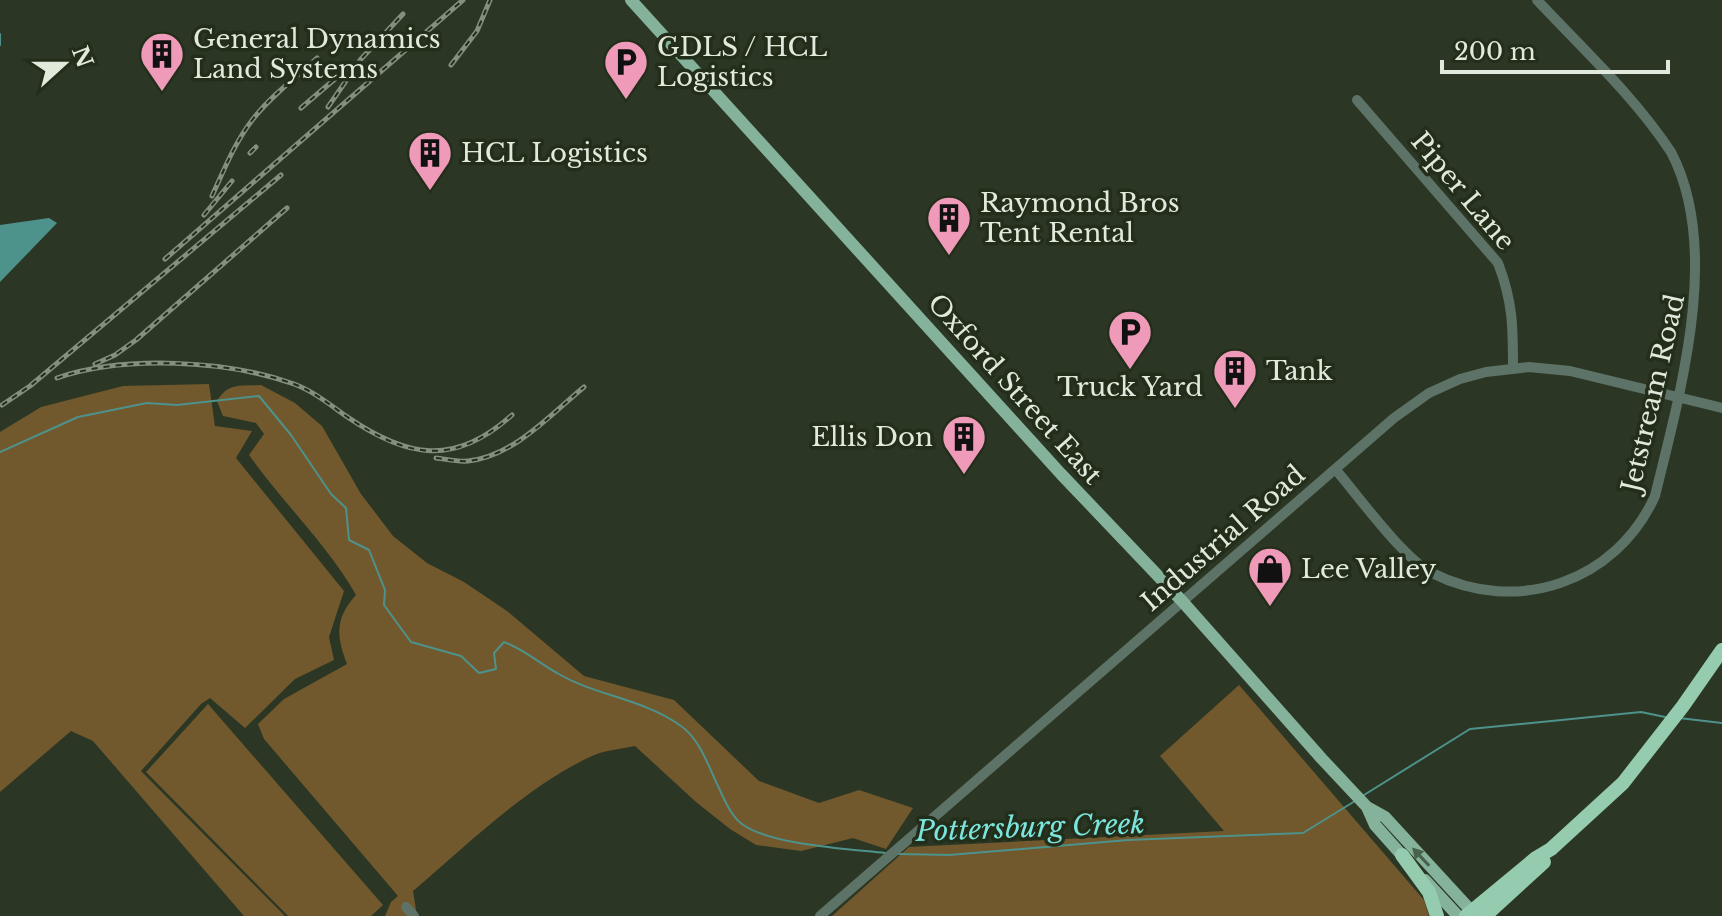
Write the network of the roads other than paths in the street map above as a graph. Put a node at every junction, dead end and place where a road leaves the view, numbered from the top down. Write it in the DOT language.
graph roads {
  1 [pos="631,0"];
  2 [pos="1537,0"];
  3 [pos="1357,100"];
  4 [pos="1513,368"];
  5 [pos="1679,398"];
  6 [pos="1722,408"];
  7 [pos="1336,470"];
  8 [pos="1182,601"];
  9 [pos="1722,650"];
  10 [pos="1367,807"];
  11 [pos="1402,855"];
  12 [pos="406,907"];
  13 [pos="1471,915"];
  14 [pos="414,916"];
  15 [pos="820,916"];
  16 [pos="1437,916"];
  1 -- 8 [label="main road, Oxford Street East"];
  2 -- 5 [label="street, Jetstream Road"];
  3 -- 4 [label="street, Piper Lane"];
  4 -- 5 [label="street, Industrial Road"];
  4 -- 7 [label="street, Industrial Road"];
  5 -- 6 [label="street, Industrial Road"];
  5 -- 7 [label="street, Jetstream Road"];
  7 -- 8 [label="street, Industrial Road"];
  8 -- 10 [label="main road, Oxford Street East"];
  8 -- 15 [label="street, Industrial Road"];
  9 -- 13 [label="highway"];
  10 -- 11 [label="main road, Oxford Street East"];
  13 -- 10 [label="main road, Oxford Street East, one-way"];
  11 -- 13 [label="main road, Oxford Street East"];
  11 -- 16 [label="highway"];
  12 -- 14 [label="street"];
}
